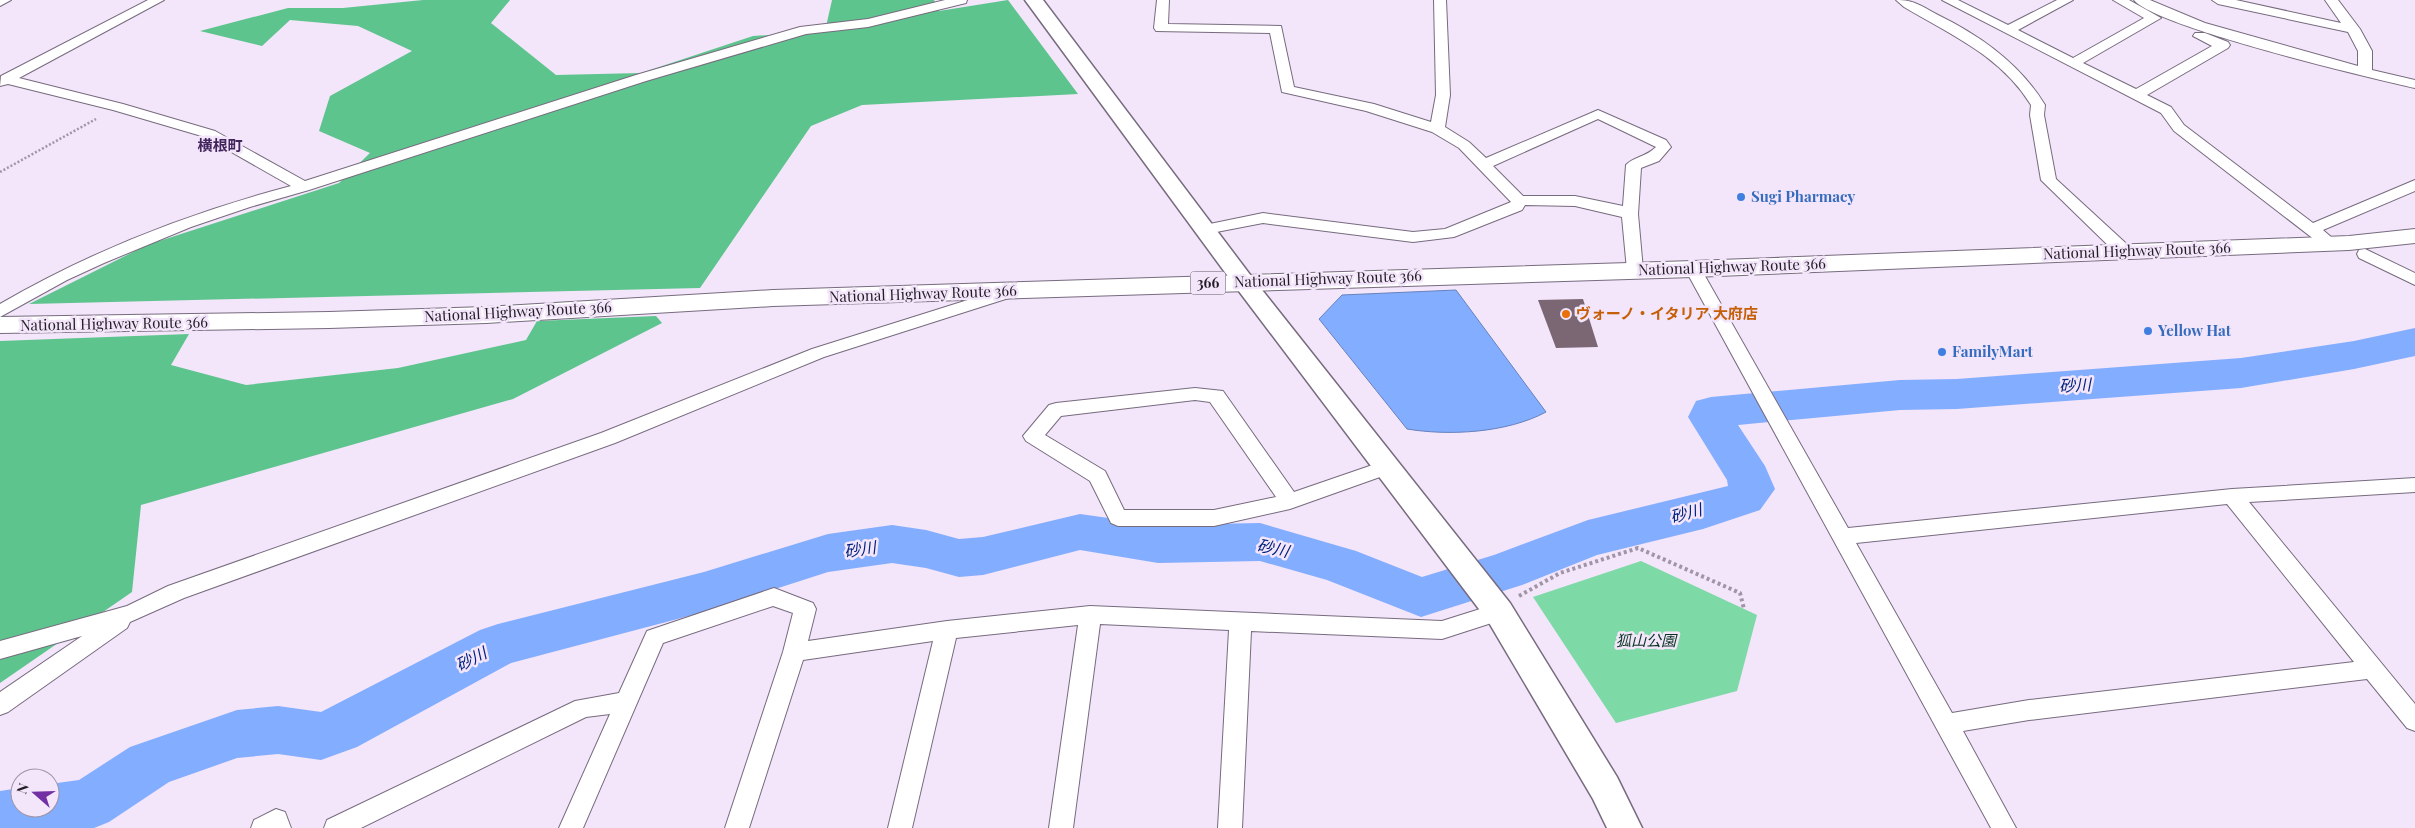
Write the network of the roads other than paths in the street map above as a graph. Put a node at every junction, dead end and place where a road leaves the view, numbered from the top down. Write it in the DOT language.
graph roads {
  1 [pos="5,0"];
  2 [pos="158,0"];
  3 [pos="961,0"];
  4 [pos="1034,0"];
  5 [pos="1163,0"];
  6 [pos="1440,0"];
  7 [pos="1902,0"];
  8 [pos="1948,0"];
  9 [pos="2067,0"];
  10 [pos="2119,0"];
  11 [pos="2140,0"];
  12 [pos="2331,0"];
  13 [pos="2225,1"];
  14 [pos="0,2"];
  15 [pos="2154,18"];
  16 [pos="2353,29"];
  17 [pos="2008,30"];
  18 [pos="2072,63"];
  19 [pos="2366,73"];
  20 [pos="3,80"];
  21 [pos="2415,84"];
  22 [pos="2137,95"];
  23 [pos="1436,129"];
  24 [pos="1483,165"];
  25 [pos="2415,186"];
  26 [pos="304,187"];
  27 [pos="1519,201"];
  28 [pos="1630,214"];
  29 [pos="1206,229"];
  30 [pos="2321,236"];
  31 [pos="2415,236"];
  32 [pos="2125,252"];
  33 [pos="2365,254"];
  34 [pos="1693,269"];
  35 [pos="1635,270"];
  36 [pos="2415,280"];
  37 [pos="1243,281"];
  38 [pos="1010,292"];
  39 [pos="0,311"];
  40 [pos="0,326"];
  41 [pos="1387,467"];
  42 [pos="2415,485"];
  43 [pos="2232,496"];
  44 [pos="1290,501"];
  45 [pos="1842,537"];
  46 [pos="1494,606"];
  47 [pos="132,612"];
  48 [pos="1090,615"];
  49 [pos="1240,623"];
  50 [pos="947,630"];
  51 [pos="0,650"];
  52 [pos="794,652"];
  53 [pos="2372,669"];
  54 [pos="627,702"];
  55 [pos="0,705"];
  56 [pos="2415,722"];
  57 [pos="1945,724"];
  58 [pos="263,828"];
  59 [pos="279,828"];
  60 [pos="336,828"];
  61 [pos="571,828"];
  62 [pos="737,828"];
  63 [pos="900,828"];
  64 [pos="1060,828"];
  65 [pos="1230,828"];
  66 [pos="1625,828"];
  67 [pos="2004,828"];
  1 -- 14 [label="street"];
  2 -- 20 [label="street"];
  3 -- 26 [label="street"];
  4 -- 29 [label="street"];
  5 -- 23 [label="street"];
  6 -- 23 [label="street"];
  7 -- 32 [label="street"];
  8 -- 17 [label="street"];
  9 -- 17 [label="street"];
  10 -- 15 [label="street"];
  11 -- 19 [label="street"];
  12 -- 16 [label="street"];
  13 -- 16 [label="street"];
  15 -- 18 [label="street"];
  15 -- 22 [label="street"];
  16 -- 19 [label="street"];
  17 -- 18 [label="street"];
  18 -- 22 [label="street"];
  19 -- 21 [label="street"];
  20 -- 26 [label="street"];
  22 -- 30 [label="street"];
  23 -- 24 [label="street"];
  24 -- 27 [label="street"];
  24 -- 28 [label="street"];
  25 -- 30 [label="street"];
  26 -- 39 [label="street"];
  27 -- 28 [label="street"];
  27 -- 29 [label="street"];
  28 -- 35 [label="street"];
  29 -- 37 [label="street"];
  30 -- 31 [label="highway, National Highway Route 366 / 366"];
  30 -- 32 [label="highway, National Highway Route 366 / 366"];
  32 -- 34 [label="highway, National Highway Route 366 / 366"];
  33 -- 36 [label="street"];
  34 -- 35 [label="highway, National Highway Route 366 / 366"];
  34 -- 45 [label="street"];
  35 -- 37 [label="highway, National Highway Route 366 / 366"];
  37 -- 38 [label="highway, National Highway Route 366 / 366"];
  37 -- 41 [label="street"];
  38 -- 40 [label="highway, National Highway Route 366 / 366"];
  38 -- 47 [label="street"];
  41 -- 44 [label="street"];
  41 -- 46 [label="street"];
  42 -- 43 [label="street"];
  43 -- 45 [label="street"];
  43 -- 53 [label="street"];
  44 -- 44 [label="street"];
  45 -- 57 [label="street"];
  46 -- 49 [label="street"];
  46 -- 66 [label="street"];
  47 -- 51 [label="street"];
  47 -- 55 [label="street"];
  48 -- 49 [label="street"];
  48 -- 50 [label="street"];
  48 -- 64 [label="street"];
  49 -- 65 [label="street"];
  50 -- 52 [label="street"];
  50 -- 63 [label="street"];
  52 -- 54 [label="street"];
  52 -- 62 [label="street"];
  53 -- 56 [label="street"];
  53 -- 57 [label="street"];
  54 -- 60 [label="street"];
  54 -- 61 [label="street"];
  57 -- 67 [label="street"];
  58 -- 59 [label="street"];
}
